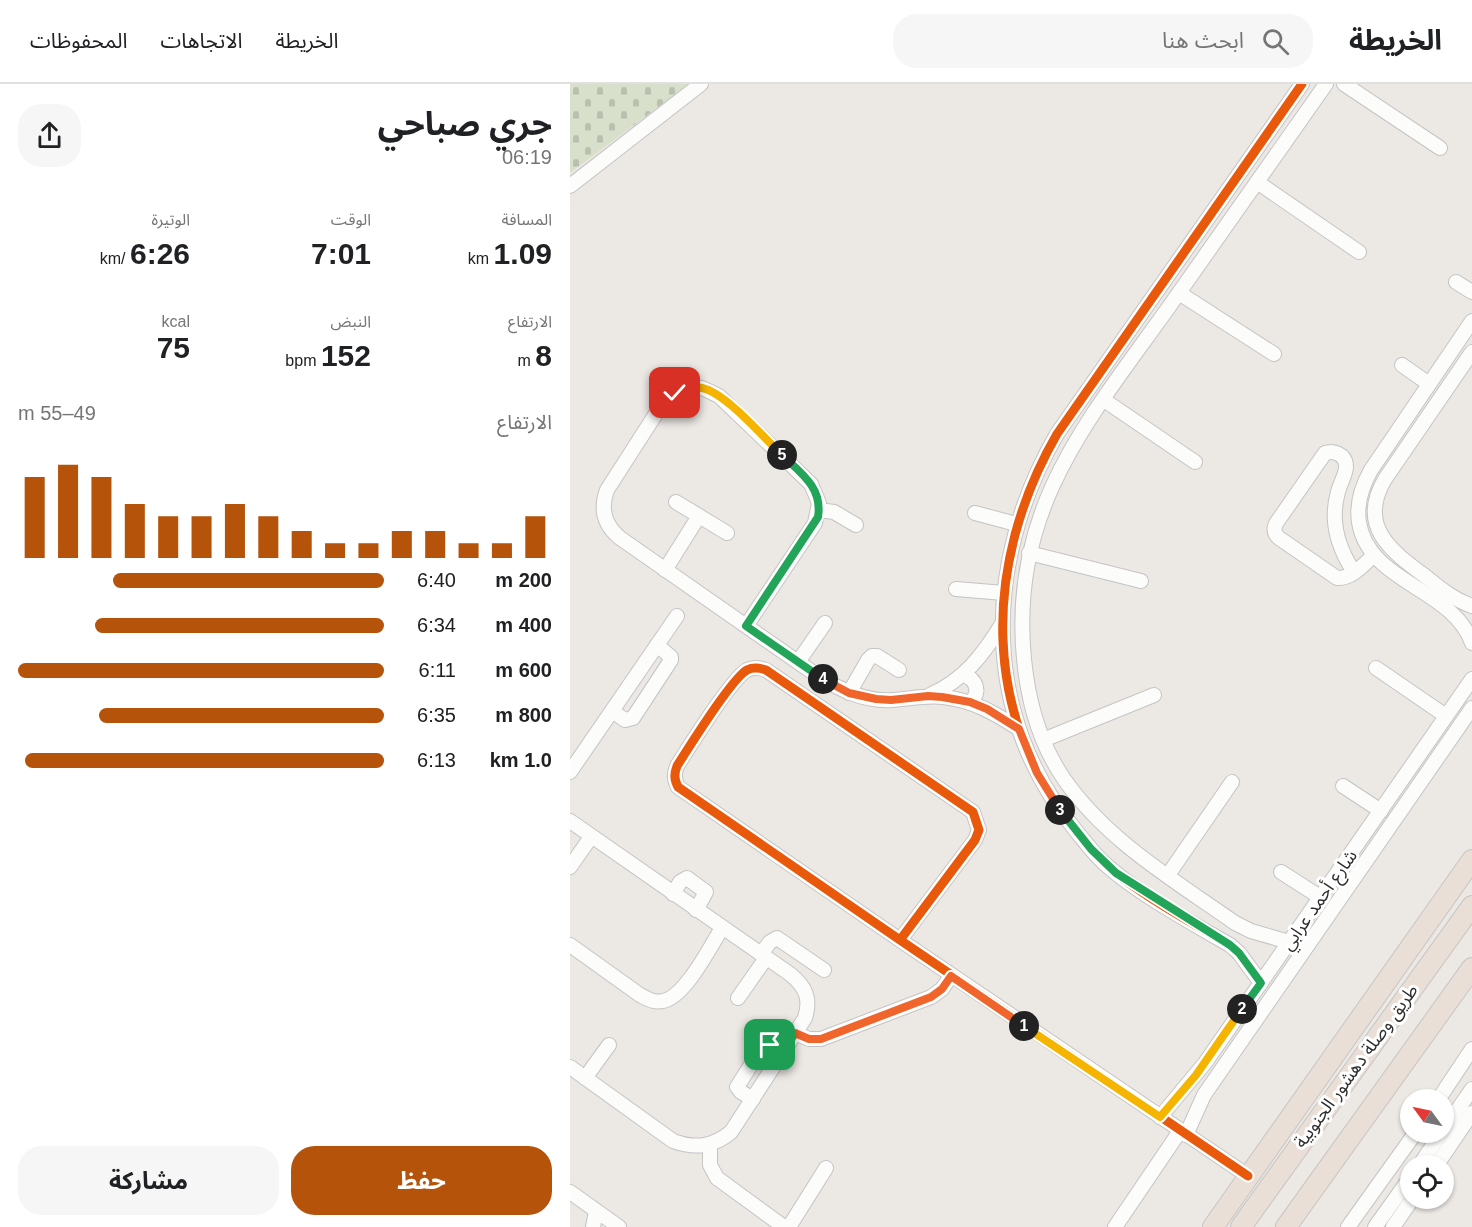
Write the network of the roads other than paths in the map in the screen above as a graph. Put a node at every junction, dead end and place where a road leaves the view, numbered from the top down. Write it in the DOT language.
graph roads {
  1 [pos="701,84"];
  2 [pos="1302,84"];
  3 [pos="1326,84"];
  4 [pos="1344,84"];
  5 [pos="1275,123"];
  6 [pos="1291,133"];
  7 [pos="1440,148"];
  8 [pos="1257,182"];
  9 [pos="570,186"];
  10 [pos="1359,252"];
  11 [pos="1456,282"];
  12 [pos="1472,292"];
  13 [pos="1179,293"];
  14 [pos="1472,321"];
  15 [pos="1472,352"];
  16 [pos="1274,354"];
  17 [pos="1402,365"];
  18 [pos="1103,367"];
  19 [pos="1119,379"];
  20 [pos="1429,384"];
  21 [pos="1104,400"];
  22 [pos="1195,462"];
  23 [pos="1337,495"];
  24 [pos="1359,499"];
  25 [pos="676,502"];
  26 [pos="819,510"];
  27 [pos="975,513"];
  28 [pos="699,516"];
  29 [pos="1016,524"];
  30 [pos="856,525"];
  31 [pos="727,533"];
  32 [pos="1029,553"];
  33 [pos="1374,555"];
  34 [pos="665,570"];
  35 [pos="1354,573"];
  36 [pos="1141,581"];
  37 [pos="956,589"];
  38 [pos="1004,593"];
  39 [pos="1472,606"];
  40 [pos="677,616"];
  41 [pos="825,623"];
  42 [pos="1002,624"];
  43 [pos="746,626"];
  44 [pos="1472,643"];
  45 [pos="657,645"];
  46 [pos="798,662"];
  47 [pos="1376,668"];
  48 [pos="899,670"];
  49 [pos="963,675"];
  50 [pos="1472,679"];
  51 [pos="849,693"];
  52 [pos="1154,695"];
  53 [pos="928,696"];
  54 [pos="970,702"];
  55 [pos="1472,708"];
  56 [pos="612,711"];
  57 [pos="1446,716"];
  58 [pos="1019,729"];
  59 [pos="1043,740"];
  60 [pos="570,772"];
  61 [pos="1232,782"];
  62 [pos="1343,786"];
  63 [pos="1381,811"];
  64 [pos="570,821"];
  65 [pos="591,837"];
  66 [pos="1472,860"];
  67 [pos="570,867"];
  68 [pos="1339,870"];
  69 [pos="1281,872"];
  70 [pos="1168,875"];
  71 [pos="1353,879"];
  72 [pos="673,894"];
  73 [pos="1320,897"];
  74 [pos="1472,906"];
  75 [pos="696,910"];
  76 [pos="722,928"];
  77 [pos="900,940"];
  78 [pos="1290,942"];
  79 [pos="570,945"];
  80 [pos="764,956"];
  81 [pos="803,956"];
  82 [pos="1472,968"];
  83 [pos="824,970"];
  84 [pos="790,974"];
  85 [pos="951,976"];
  86 [pos="1261,983"];
  87 [pos="738,998"];
  88 [pos="795,1033"];
  89 [pos="609,1045"];
  90 [pos="1472,1049"];
  91 [pos="783,1053"];
  92 [pos="570,1067"];
  93 [pos="585,1078"];
  94 [pos="1445,1089"];
  95 [pos="1472,1089"];
  96 [pos="753,1099"];
  97 [pos="1472,1113"];
  98 [pos="1160,1117"];
  99 [pos="1458,1121"];
  100 [pos="1454,1124"];
  101 [pos="1183,1133"];
  102 [pos="1408,1143"];
  103 [pos="710,1145"];
  104 [pos="1441,1155"];
  105 [pos="826,1168"];
  106 [pos="1248,1176"];
  107 [pos="570,1192"];
  108 [pos="1400,1202"];
  109 [pos="596,1211"];
  110 [pos="1394,1217"];
  111 [pos="593,1227"];
  112 [pos="617,1227"];
  113 [pos="786,1227"];
  114 [pos="1115,1227"];
  115 [pos="1213,1227"];
  116 [pos="1241,1227"];
  117 [pos="1286,1227"];
  118 [pos="1348,1227"];
  119 [pos="1375,1227"];
  1 -- 9 [label="street"];
  2 -- 5 [label="street"];
  3 -- 6 [label="street"];
  4 -- 7 [label="street"];
  5 -- 6 [label="street"];
  5 -- 18 [label="street"];
  6 -- 8 [label="street"];
  8 -- 10 [label="street"];
  8 -- 13 [label="street"];
  11 -- 12 [label="street"];
  13 -- 16 [label="street"];
  13 -- 19 [label="street"];
  14 -- 20 [label="street"];
  15 -- 39 [label="street"];
  17 -- 20 [label="street"];
  18 -- 19 [label="street"];
  18 -- 29 [label="street"];
  19 -- 21 [label="street"];
  20 -- 24 [label="street"];
  21 -- 22 [label="street"];
  21 -- 32 [label="street"];
  23 -- 24 [label="street"];
  23 -- 35 [label="street"];
  23 -- 35 [label="street"];
  24 -- 33 [label="street"];
  25 -- 28 [label="street"];
  26 -- 30 [label="street"];
  26 -- 34 [label="street"];
  26 -- 43 [label="street"];
  27 -- 29 [label="street"];
  28 -- 31 [label="street"];
  28 -- 34 [label="street"];
  29 -- 38 [label="street"];
  32 -- 36 [label="street"];
  32 -- 59 [label="street"];
  33 -- 35 [label="street"];
  33 -- 44 [label="street"];
  34 -- 43 [label="street"];
  37 -- 38 [label="street"];
  38 -- 42 [label="street"];
  40 -- 45 [label="street"];
  41 -- 46 [label="street"];
  42 -- 49 [label="street"];
  42 -- 58 [label="street"];
  43 -- 46 [label="street"];
  45 -- 56 [label="street"];
  45 -- 56 [label="street"];
  46 -- 51 [label="street"];
  47 -- 57 [label="street"];
  48 -- 51 [label="street"];
  49 -- 53 [label="street"];
  49 -- 54 [label="street"];
  50 -- 57 [label="street, شارع أحمد عرابي"];
  51 -- 53 [label="street"];
  52 -- 59 [label="street"];
  53 -- 54 [label="street"];
  54 -- 58 [label="street"];
  55 -- 71 [label="street"];
  56 -- 60 [label="street"];
  57 -- 63 [label="street, شارع أحمد عرابي"];
  58 -- 86 [label="street"];
  59 -- 70 [label="street"];
  61 -- 70 [label="street"];
  62 -- 63 [label="street"];
  63 -- 68 [label="street, شارع أحمد عرابي"];
  64 -- 65 [label="street"];
  65 -- 67 [label="street"];
  65 -- 72 [label="street"];
  66 -- 106 [label="highway"];
  68 -- 71 [label="street"];
  68 -- 73 [label="street, شارع أحمد عرابي"];
  69 -- 73 [label="street"];
  70 -- 78 [label="street"];
  71 -- 101 [label="street"];
  72 -- 75 [label="street"];
  72 -- 75 [label="street"];
  73 -- 78 [label="street, شارع أحمد عرابي"];
  74 -- 116 [label="highway, طريق وصلة دهشور الجنوبية"];
  75 -- 76 [label="street"];
  76 -- 79 [label="street"];
  76 -- 80 [label="street"];
  77 -- 77 [label="street"];
  77 -- 85 [label="street"];
  78 -- 86 [label="street, شارع أحمد عرابي"];
  80 -- 81 [label="street"];
  80 -- 84 [label="street"];
  80 -- 87 [label="street"];
  81 -- 83 [label="street"];
  81 -- 84 [label="street"];
  82 -- 117 [label="highway, طريق وصلة دهشور الجنوبية"];
  84 -- 88 [label="street"];
  85 -- 88 [label="street"];
  85 -- 98 [label="street"];
  86 -- 98 [label="street, شارع أحمد عرابي"];
  88 -- 91 [label="street"];
  89 -- 93 [label="street"];
  90 -- 94 [label="street"];
  91 -- 96 [label="street"];
  91 -- 96 [label="street"];
  92 -- 93 [label="street"];
  93 -- 103 [label="street"];
  95 -- 99 [label="street"];
  96 -- 103 [label="street"];
  97 -- 99 [label="street"];
  98 -- 101 [label="street"];
  99 -- 100 [label="street"];
  99 -- 104 [label="street"];
  101 -- 106 [label="street"];
  101 -- 114 [label="street"];
  102 -- 118 [label="street"];
  103 -- 113 [label="street"];
  105 -- 113 [label="street"];
  106 -- 115 [label="highway"];
  107 -- 109 [label="street"];
  108 -- 110 [label="street"];
  109 -- 111 [label="street"];
  109 -- 112 [label="street"];
  110 -- 119 [label="street"];
}
